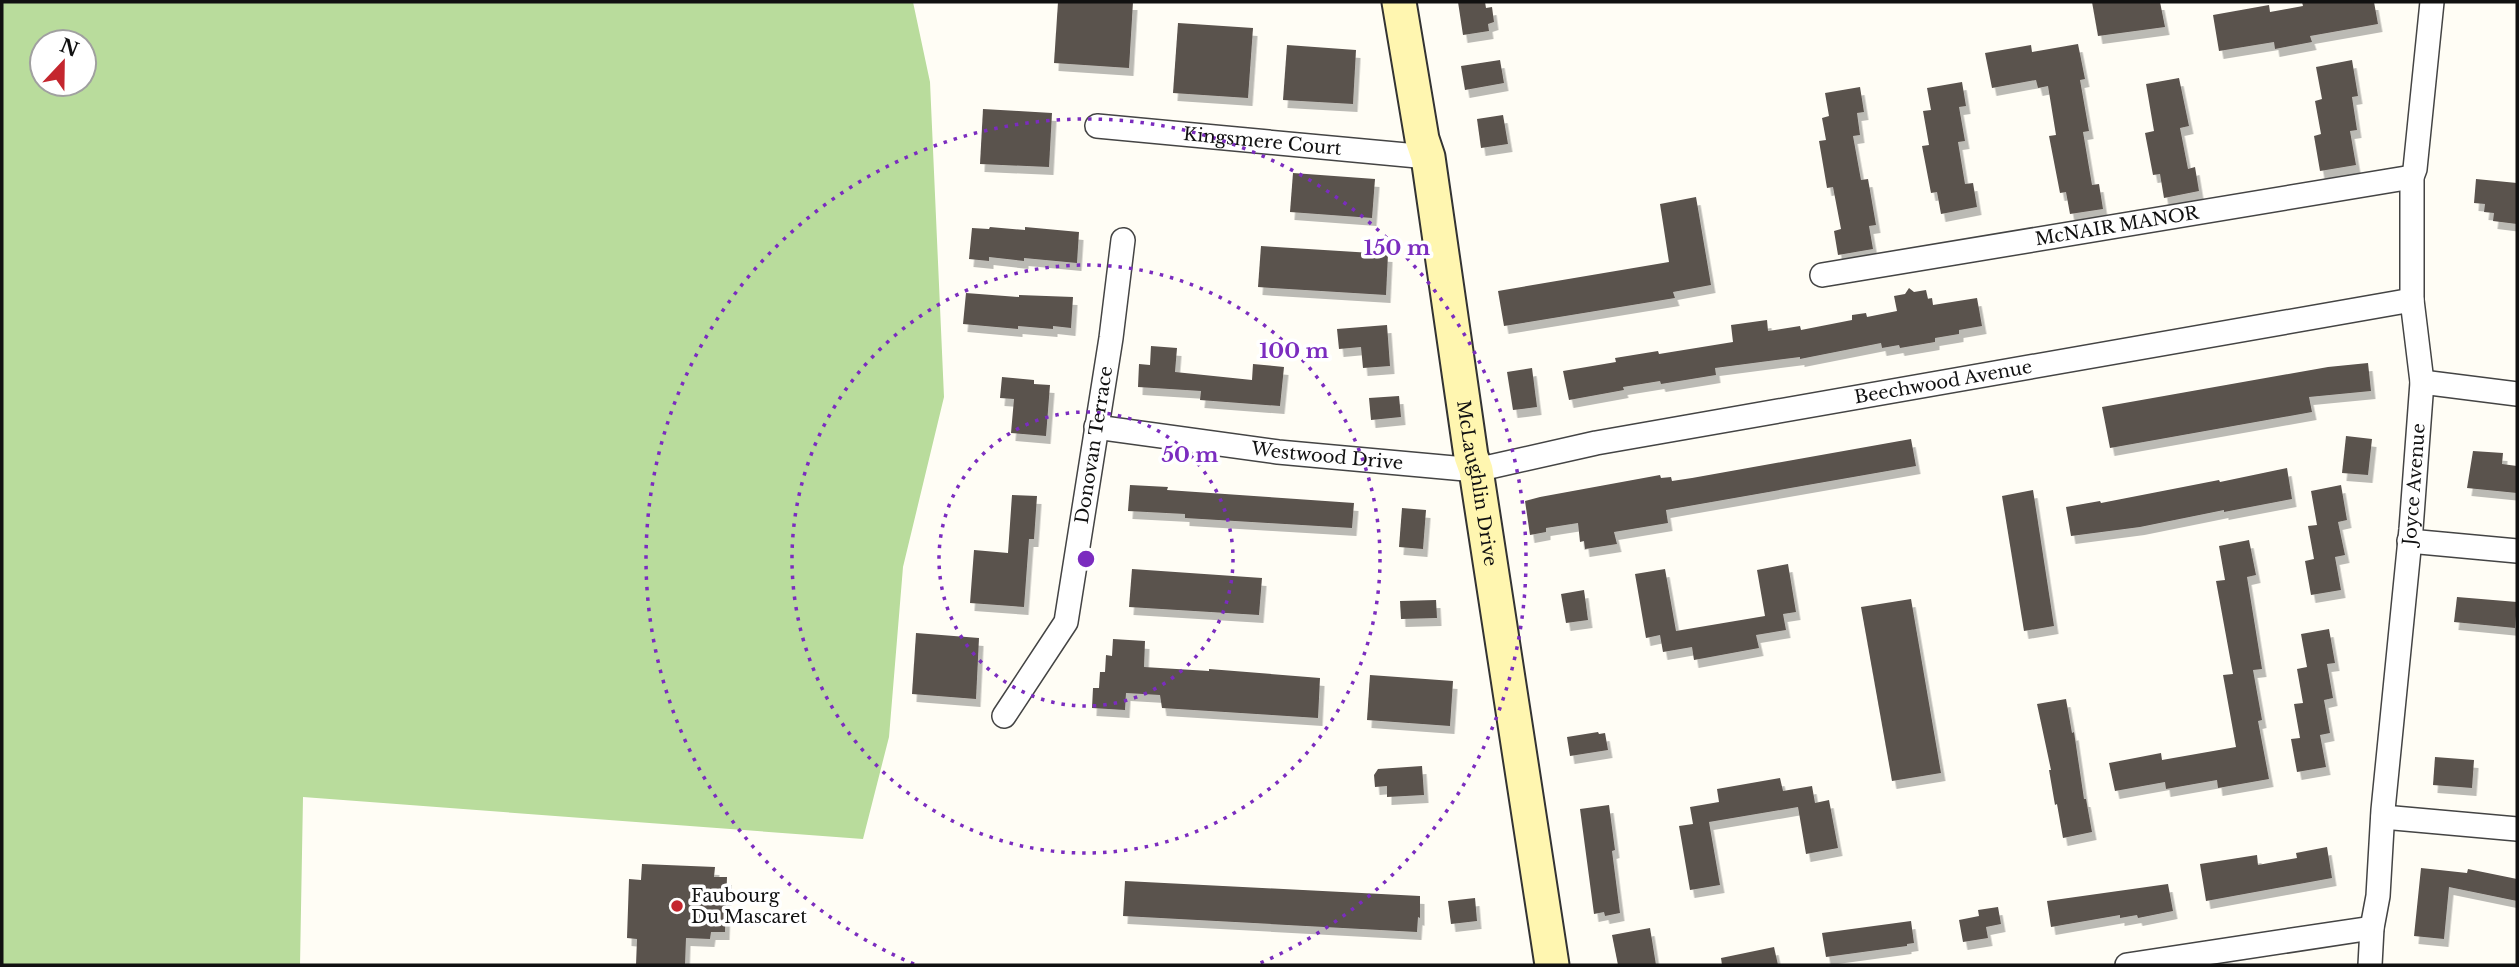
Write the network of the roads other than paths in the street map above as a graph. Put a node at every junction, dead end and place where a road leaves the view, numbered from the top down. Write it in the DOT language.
graph roads {
  1 [pos="1399,2"];
  2 [pos="2432,2"];
  3 [pos="1097,126"];
  4 [pos="1428,157"];
  5 [pos="2412,177"];
  6 [pos="1123,240"];
  7 [pos="1822,275"];
  8 [pos="2412,300"];
  9 [pos="2422,382"];
  10 [pos="2517,394"];
  11 [pos="1096,427"];
  12 [pos="1476,470"];
  13 [pos="2409,541"];
  14 [pos="2517,551"];
  15 [pos="1004,716"];
  16 [pos="2383,817"];
  17 [pos="2517,829"];
  18 [pos="2372,928"];
  19 [pos="1552,965"];
  20 [pos="2127,965"];
  21 [pos="2370,965"];
  1 -- 4 [label="main road, McLaughlin Drive"];
  2 -- 5 [label="street, Joyce Avenue"];
  3 -- 4 [label="street, Kingsmere Court"];
  4 -- 12 [label="main road, McLaughlin Drive"];
  5 -- 7 [label="street, McNAIR MANOR"];
  5 -- 8 [label="street, Joyce Avenue"];
  6 -- 11 [label="street, Donovan Terrace"];
  8 -- 9 [label="street, Joyce Avenue"];
  8 -- 12 [label="street, Beechwood Avenue"];
  9 -- 10 [label="street"];
  9 -- 13 [label="street, Joyce Avenue"];
  11 -- 12 [label="street, Westwood Drive"];
  11 -- 15 [label="street, Donovan Terrace"];
  12 -- 19 [label="main road, McLaughlin Drive"];
  13 -- 14 [label="street"];
  13 -- 16 [label="street, Joyce Avenue"];
  16 -- 17 [label="street"];
  16 -- 18 [label="street, Joyce Avenue"];
  18 -- 20 [label="street"];
  18 -- 21 [label="street, Joyce Avenue"];
}
